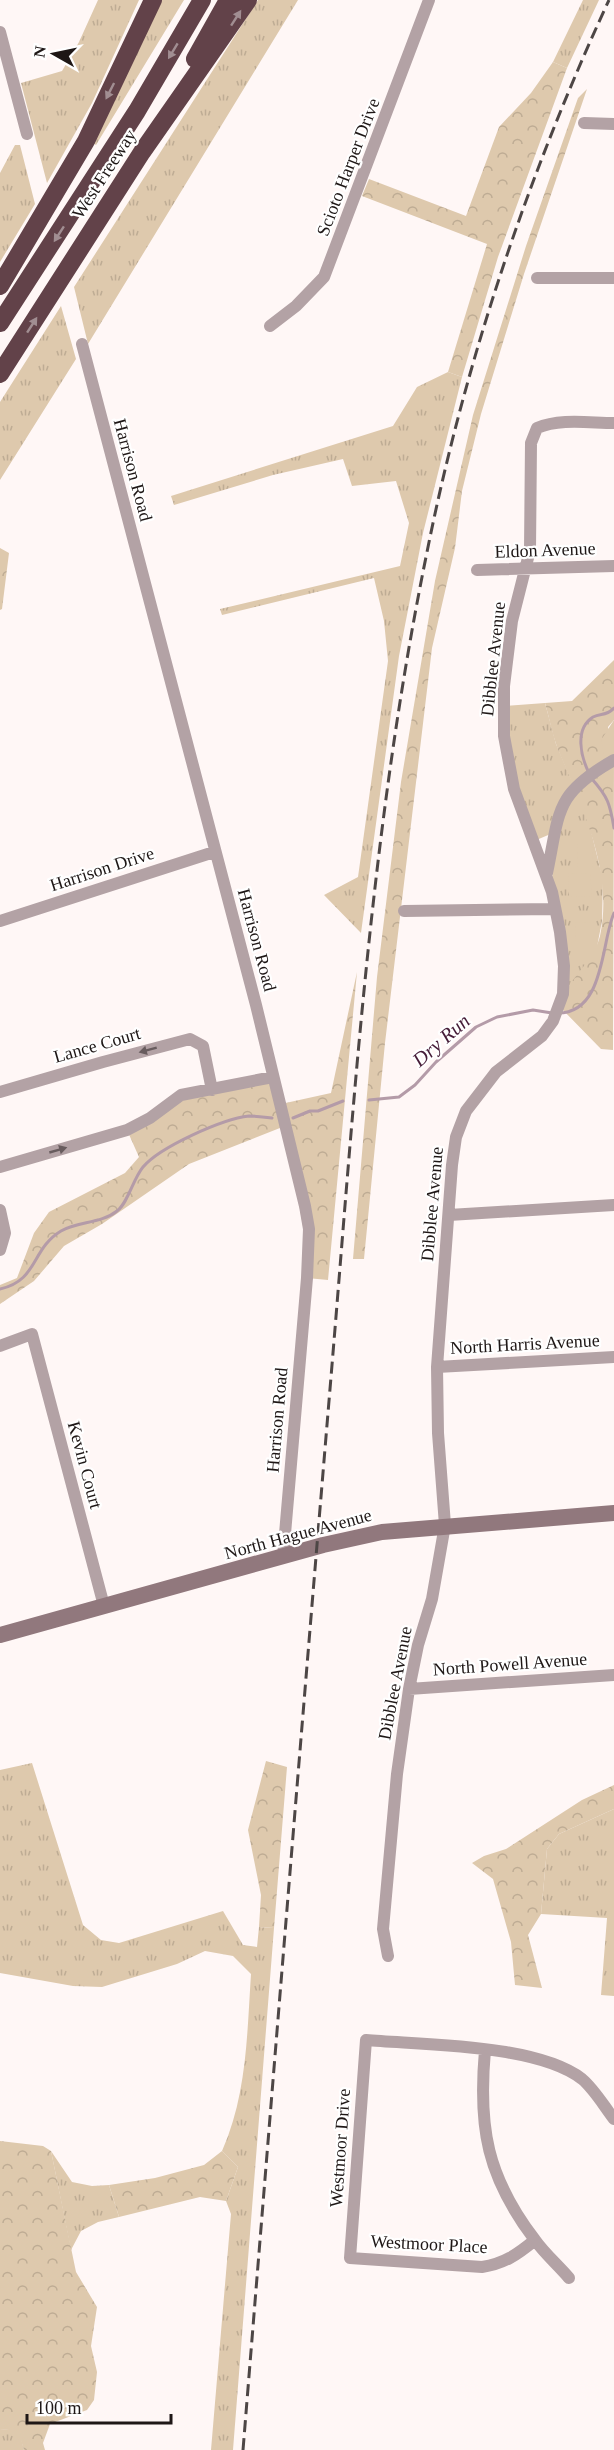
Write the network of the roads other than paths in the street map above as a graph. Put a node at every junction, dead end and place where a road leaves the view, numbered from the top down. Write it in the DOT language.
graph roads {
  1 [pos="153,0"];
  2 [pos="202,0"];
  3 [pos="228,0"];
  4 [pos="248,0"];
  5 [pos="429,0"];
  6 [pos="0,32"];
  7 [pos="584,123"];
  8 [pos="614,124"];
  9 [pos="27,134"];
  10 [pos="142,152"];
  11 [pos="537,278"];
  12 [pos="614,278"];
  13 [pos="0,286"];
  14 [pos="0,323"];
  15 [pos="270,326"];
  16 [pos="82,344"];
  17 [pos="0,374"];
  18 [pos="614,423"];
  19 [pos="614,566"];
  20 [pos="477,570"];
  21 [pos="524,570"];
  22 [pos="614,760"];
  23 [pos="214,852"];
  24 [pos="546,874"];
  25 [pos="555,909"];
  26 [pos="404,911"];
  27 [pos="0,921"];
  28 [pos="273,1077"];
  29 [pos="212,1090"];
  30 [pos="0,1092"];
  31 [pos="1,1164"];
  32 [pos="614,1205"];
  33 [pos="0,1210"];
  34 [pos="449,1215"];
  35 [pos="0,1250"];
  36 [pos="0,1346"];
  37 [pos="614,1357"];
  38 [pos="437,1367"];
  39 [pos="614,1513"];
  40 [pos="445,1525"];
  41 [pos="283,1557"];
  42 [pos="104,1606"];
  43 [pos="0,1635"];
  44 [pos="614,1675"];
  45 [pos="409,1689"];
  46 [pos="387,1956"];
  47 [pos="485,2050"];
  48 [pos="614,2119"];
  49 [pos="535,2240"];
  50 [pos="350,2258"];
  51 [pos="569,2278"];
  1 -- 13 [label="highway, West Freeway, one-way"];
  2 -- 14 [label="highway, one-way"];
  3 -- 10 [label="highway"];
  10 -- 4 [label="highway, West Freeway, one-way"];
  5 -- 15 [label="street, Scioto Harper Drive"];
  6 -- 9 [label="street"];
  7 -- 8 [label="street"];
  17 -- 10 [label="highway, West Freeway, one-way"];
  11 -- 12 [label="street"];
  16 -- 23 [label="street, Harrison Road"];
  18 -- 21 [label="street, Dibblee Avenue"];
  19 -- 21 [label="street, Eldon Avenue"];
  20 -- 21 [label="street, Eldon Avenue"];
  21 -- 24 [label="street, Dibblee Avenue"];
  22 -- 24 [label="street"];
  23 -- 27 [label="street, Harrison Drive"];
  23 -- 28 [label="street, Harrison Road"];
  24 -- 25 [label="street, Dibblee Avenue"];
  25 -- 26 [label="street"];
  25 -- 34 [label="street, Dibblee Avenue"];
  28 -- 29 [label="street"];
  28 -- 41 [label="street, Harrison Road"];
  29 -- 30 [label="street, Lance Court, one-way"];
  31 -- 29 [label="street, one-way"];
  32 -- 34 [label="street"];
  33 -- 35 [label="street"];
  34 -- 38 [label="street, Dibblee Avenue"];
  36 -- 42 [label="street, Kevin Court"];
  37 -- 38 [label="street, North Harris Avenue"];
  38 -- 40 [label="street, Dibblee Avenue"];
  39 -- 40 [label="main road, North Hague Avenue"];
  40 -- 41 [label="main road, North Hague Avenue"];
  40 -- 45 [label="street, Dibblee Avenue"];
  41 -- 42 [label="main road, North Hague Avenue"];
  42 -- 43 [label="main road, North Hague Avenue"];
  44 -- 45 [label="street, North Powell Avenue"];
  45 -- 46 [label="street, Dibblee Avenue"];
  47 -- 48 [label="street"];
  47 -- 49 [label="street"];
  47 -- 50 [label="street, Westmoor Drive"];
  49 -- 50 [label="street, Westmoor Place"];
  49 -- 51 [label="street"];
}
